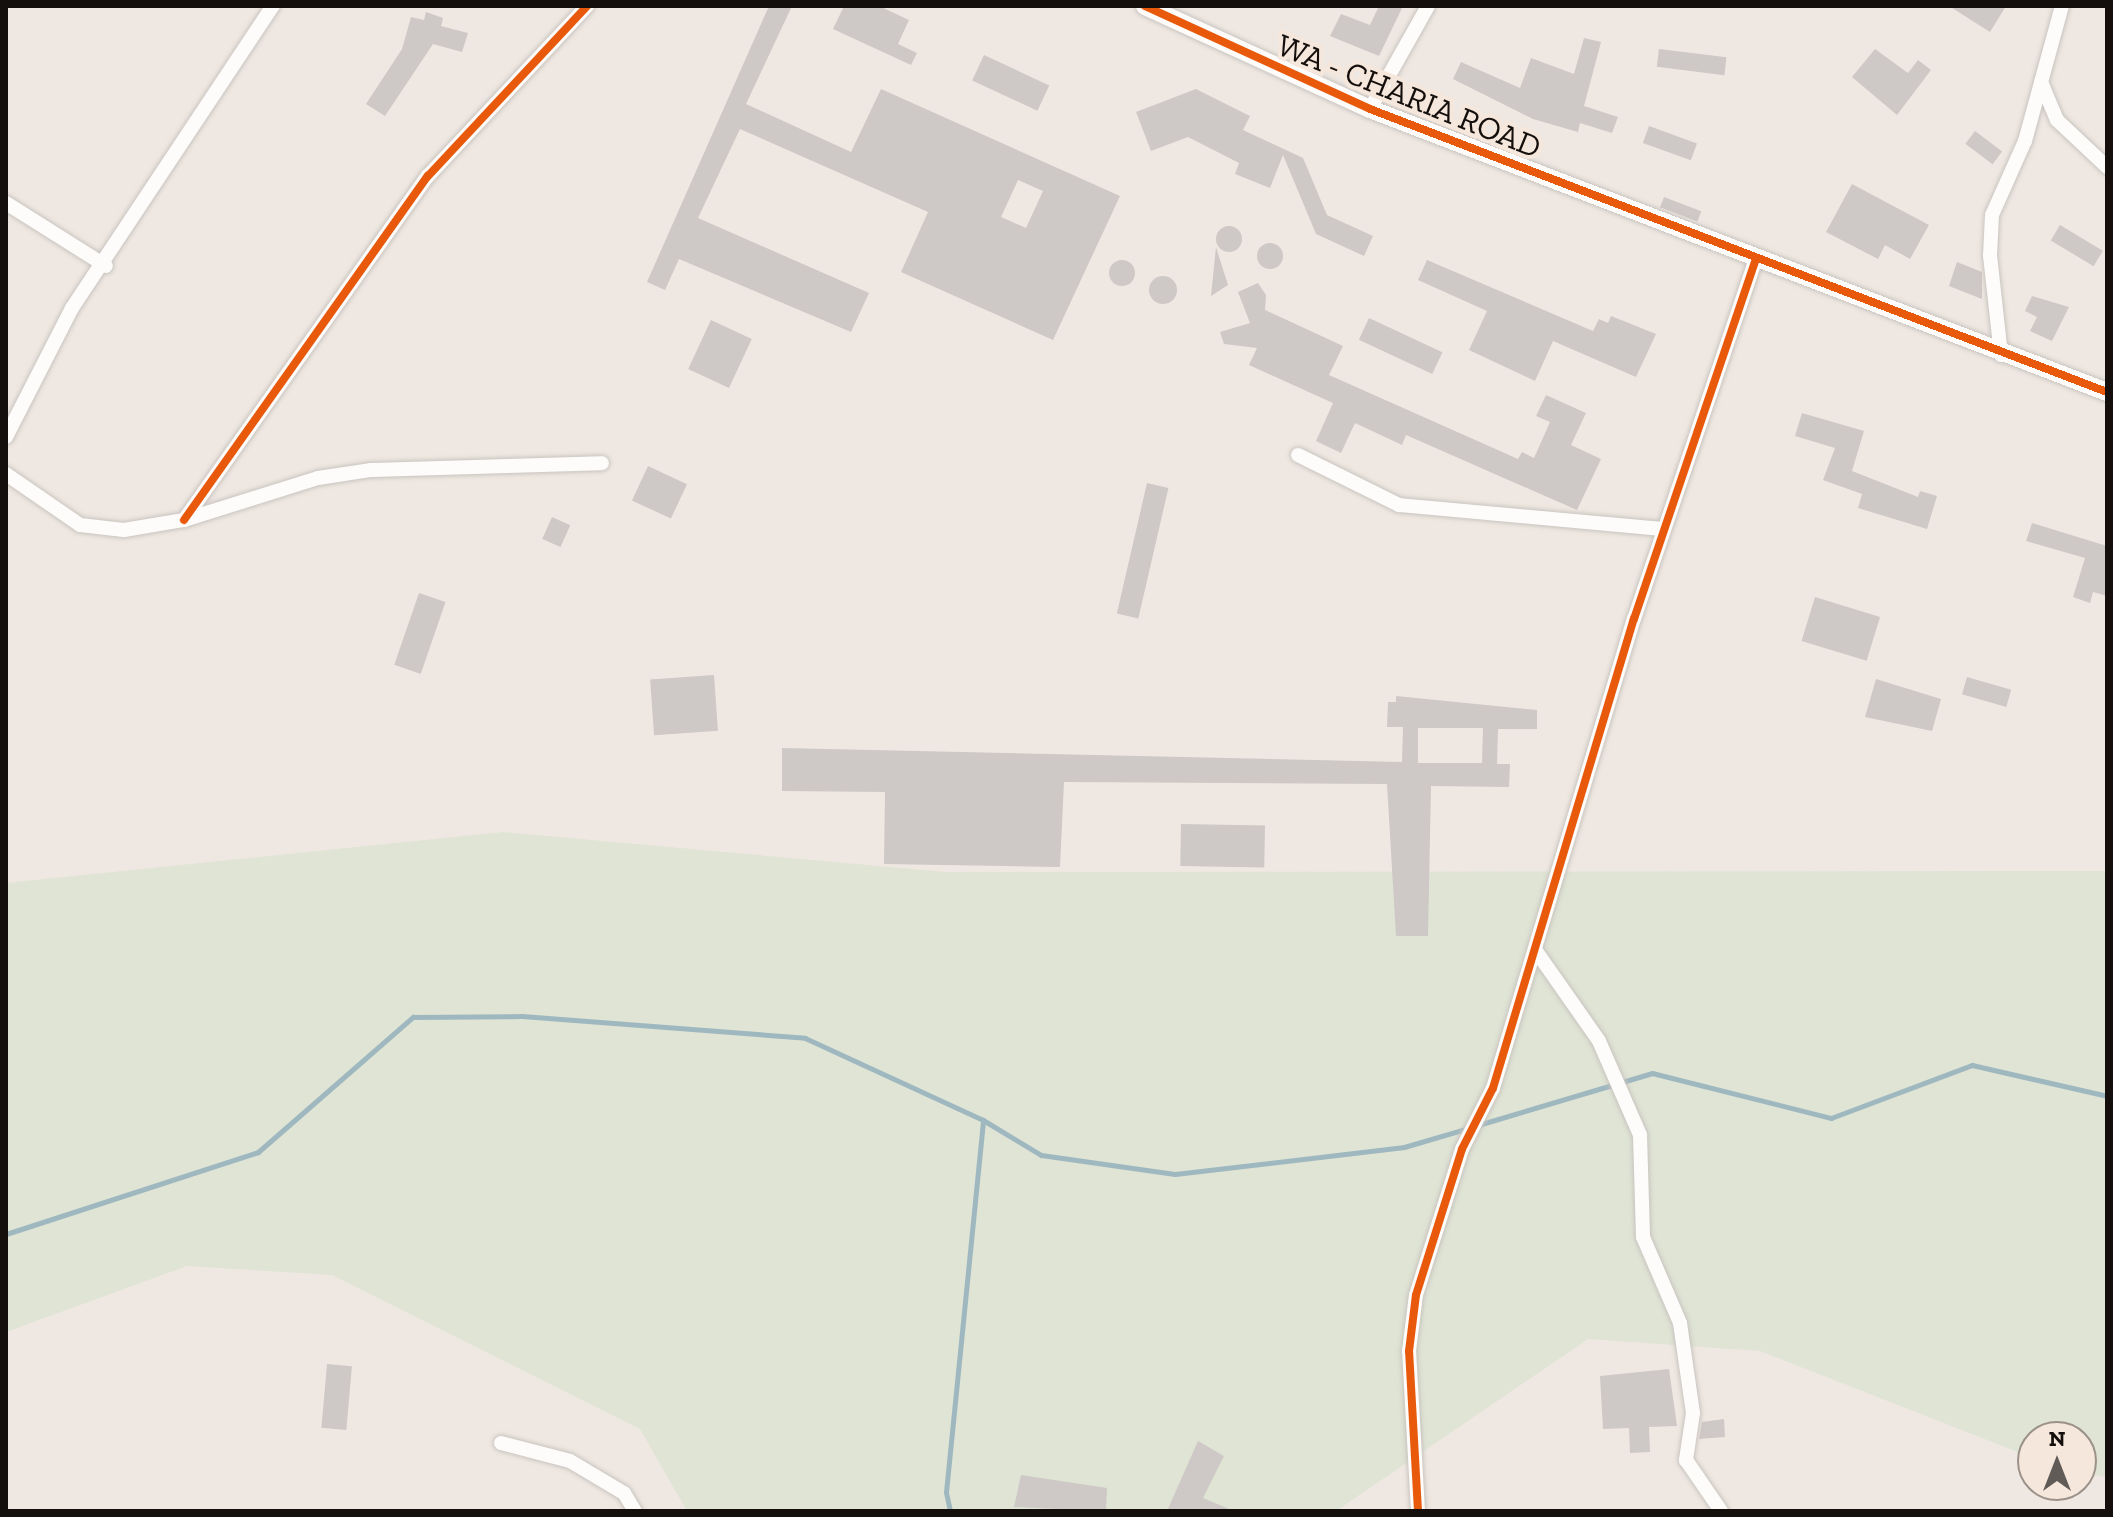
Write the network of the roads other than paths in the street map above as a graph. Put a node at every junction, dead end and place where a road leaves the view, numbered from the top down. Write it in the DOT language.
graph roads {
  1 [pos="273,6"];
  2 [pos="587,6"];
  3 [pos="1145,6"];
  4 [pos="1428,6"];
  5 [pos="2062,6"];
  6 [pos="2041,82"];
  7 [pos="1370,109"];
  8 [pos="2107,167"];
  9 [pos="6,203"];
  10 [pos="1755,261"];
  11 [pos="106,266"];
  12 [pos="2001,355"];
  13 [pos="2107,392"];
  14 [pos="6,437"];
  15 [pos="1298,455"];
  16 [pos="602,463"];
  17 [pos="6,474"];
  18 [pos="184,520"];
  19 [pos="1664,529"];
  20 [pos="1536,951"];
  21 [pos="501,1443"];
  22 [pos="635,1511"];
  23 [pos="1418,1511"];
  24 [pos="1721,1511"];
  1 -- 11 [label="street"];
  2 -- 18 [label="street"];
  3 -- 7 [label="street, WA - CHARIA ROAD"];
  4 -- 7 [label="street"];
  5 -- 6 [label="street"];
  6 -- 8 [label="street"];
  6 -- 12 [label="street"];
  7 -- 10 [label="street, WA - CHARIA ROAD"];
  9 -- 11 [label="street"];
  10 -- 12 [label="street, WA - CHARIA ROAD"];
  10 -- 19 [label="street"];
  11 -- 14 [label="street"];
  12 -- 13 [label="street, WA - CHARIA ROAD"];
  15 -- 19 [label="street"];
  16 -- 18 [label="street"];
  17 -- 18 [label="street"];
  19 -- 20 [label="street"];
  20 -- 23 [label="street"];
  20 -- 24 [label="street"];
  21 -- 22 [label="street"];
}
